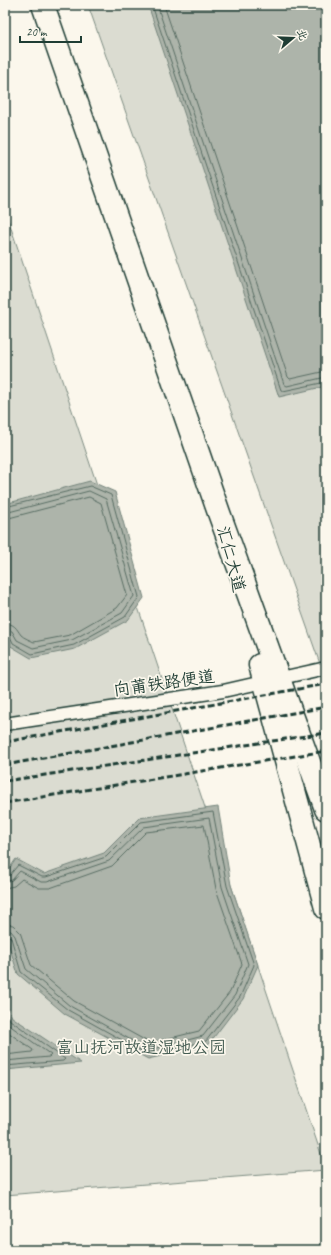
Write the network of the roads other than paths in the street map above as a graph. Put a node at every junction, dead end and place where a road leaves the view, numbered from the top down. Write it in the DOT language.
graph roads {
  1 [pos="43,5"];
  2 [pos="326,668"];
  3 [pos="272,680"];
  4 [pos="5,724"];
  5 [pos="326,809"];
  6 [pos="326,908"];
  1 -- 3 [label="main road, 汇仁大道"];
  2 -- 3 [label="lane, 向莆铁路便道"];
  3 -- 4 [label="lane, 向莆铁路便道"];
  3 -- 5 [label="main road, 汇仁大道"];
  3 -- 6 [label="main road, 汇仁大道"];
}
